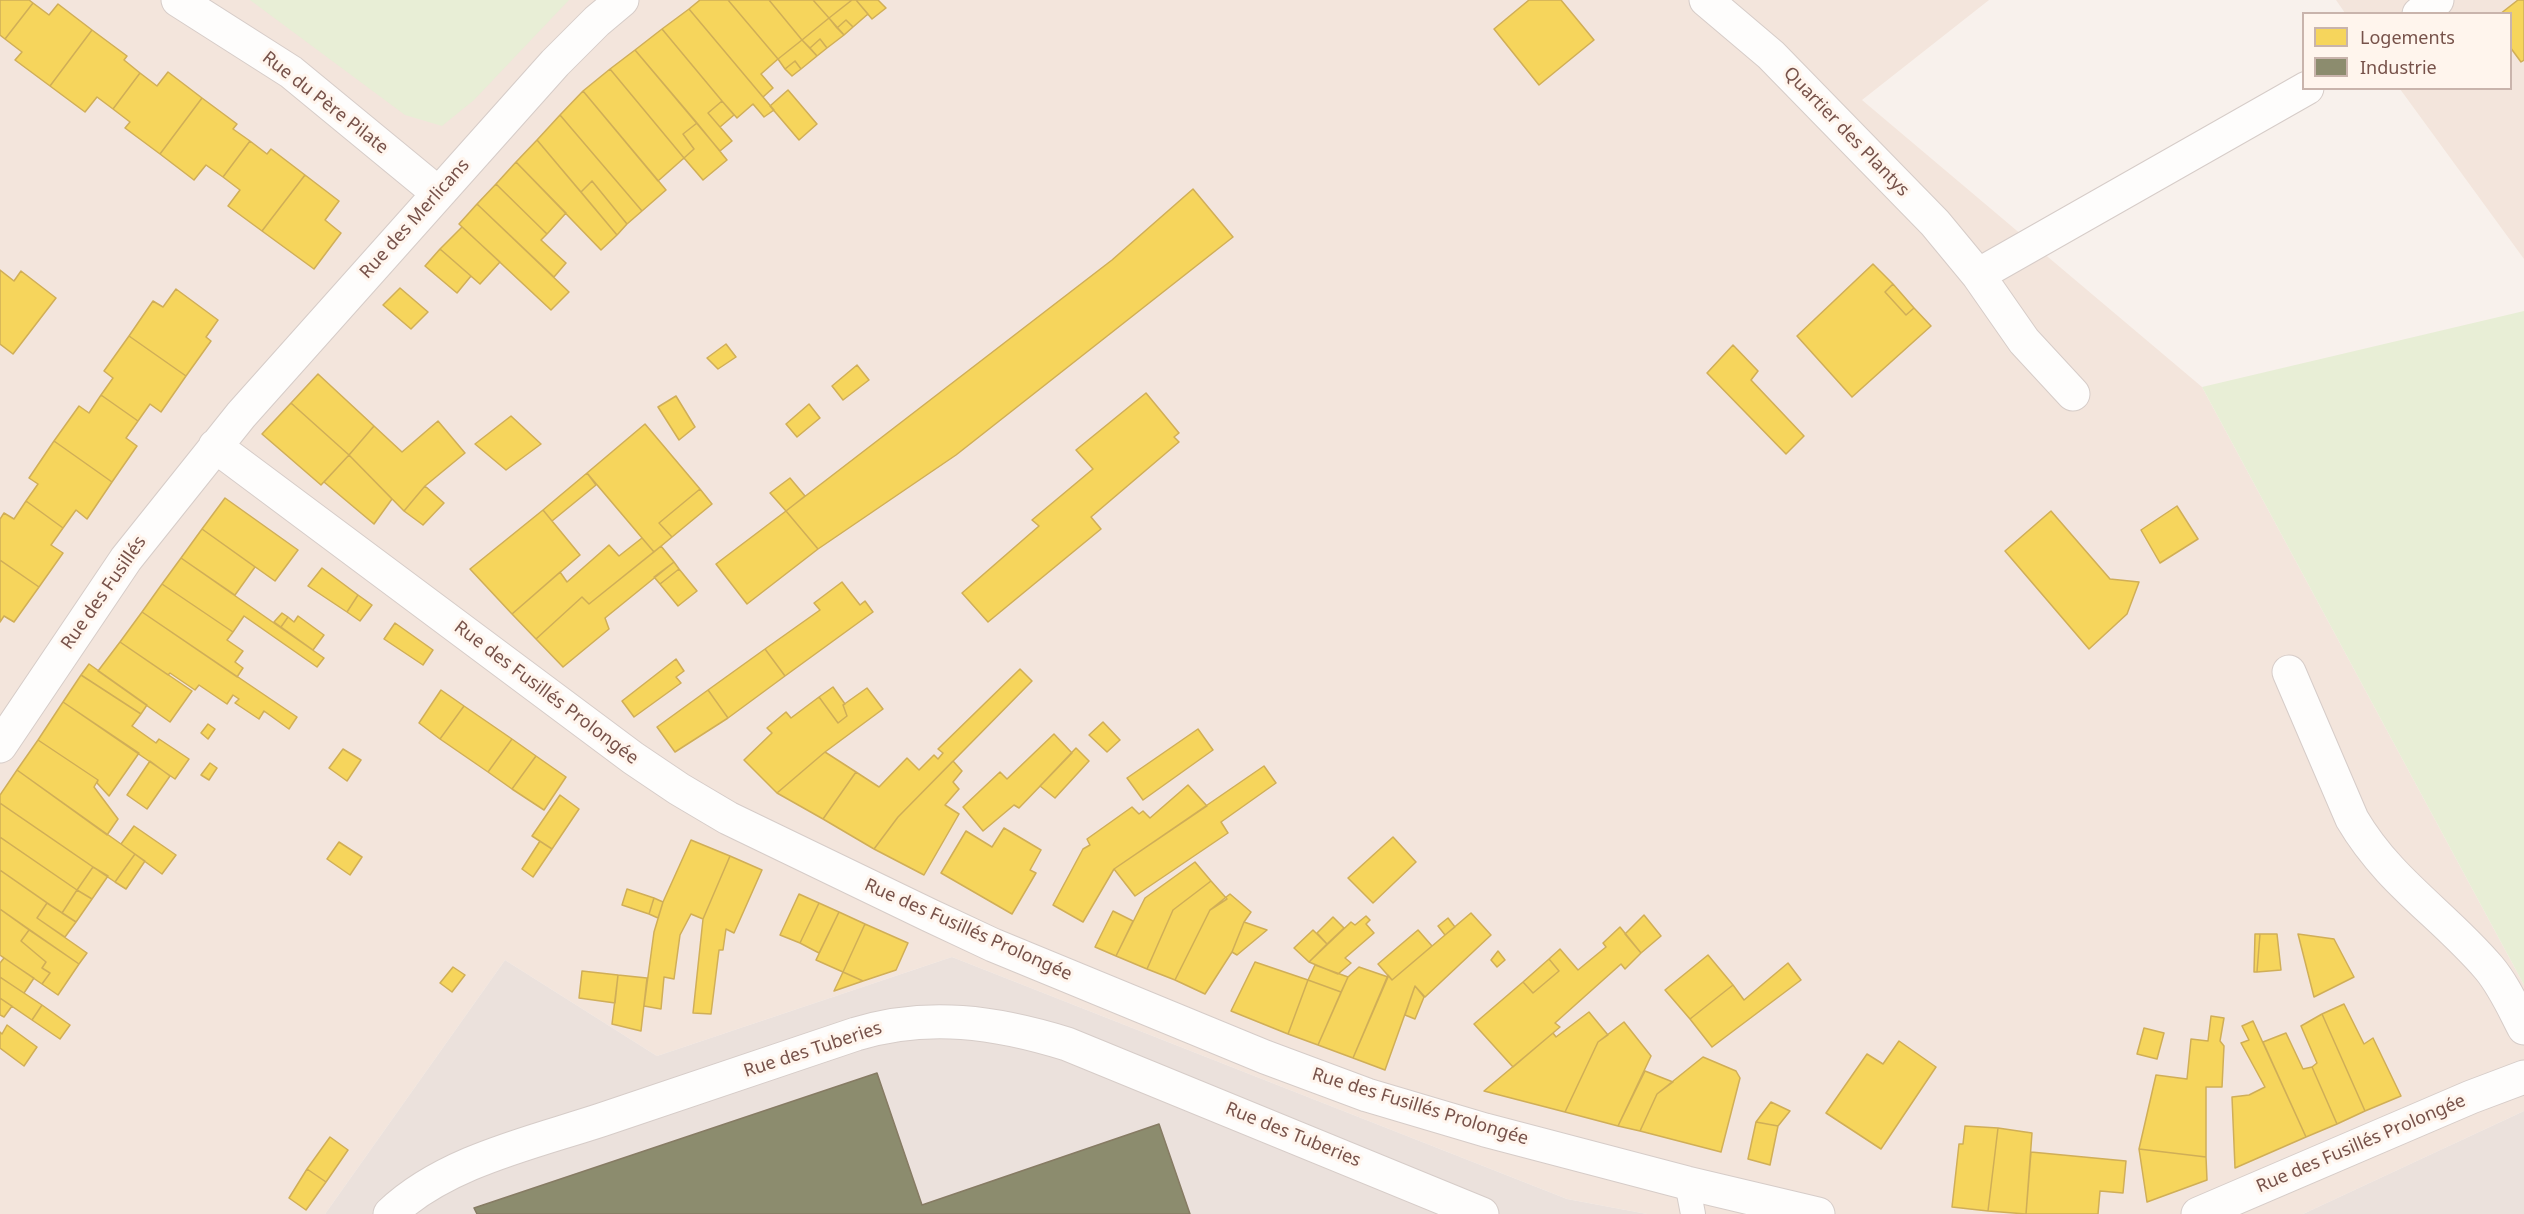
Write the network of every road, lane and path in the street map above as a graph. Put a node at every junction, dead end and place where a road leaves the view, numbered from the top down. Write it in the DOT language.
graph roads {
  1 [pos="178,0"];
  2 [pos="622,0"];
  3 [pos="1706,0"];
  4 [pos="2437,0"];
  5 [pos="2422,12"];
  6 [pos="2303,90"];
  7 [pos="438,193"];
  8 [pos="1978,275"];
  9 [pos="2073,394"];
  10 [pos="215,446"];
  11 [pos="2289,672"];
  12 [pos="0,746"];
  13 [pos="2524,1028"];
  14 [pos="2524,1077"];
  15 [pos="1690,1198"];
  16 [pos="390,1214"];
  17 [pos="1482,1214"];
  18 [pos="1818,1214"];
  19 [pos="2198,1214"];
  1 -- 7 [label="street, Rue du Père Pilate"];
  2 -- 7 [label="street, Rue des Merlicans"];
  3 -- 8 [label="street, Quartier des Plantys"];
  4 -- 5 [label="street"];
  6 -- 8 [label="street"];
  7 -- 10 [label="street, Rue des Merlicans"];
  8 -- 9 [label="street, Quartier des Plantys"];
  10 -- 12 [label="street, Rue des Fusillés"];
  10 -- 15 [label="street, Rue des Fusillés Prolongée"];
  11 -- 13 [label="street"];
  14 -- 19 [label="street, Rue des Fusillés Prolongée"];
  15 -- 18 [label="street, Rue des Fusillés Prolongée"];
  16 -- 17 [label="street, Rue des Tuberies"];
}
